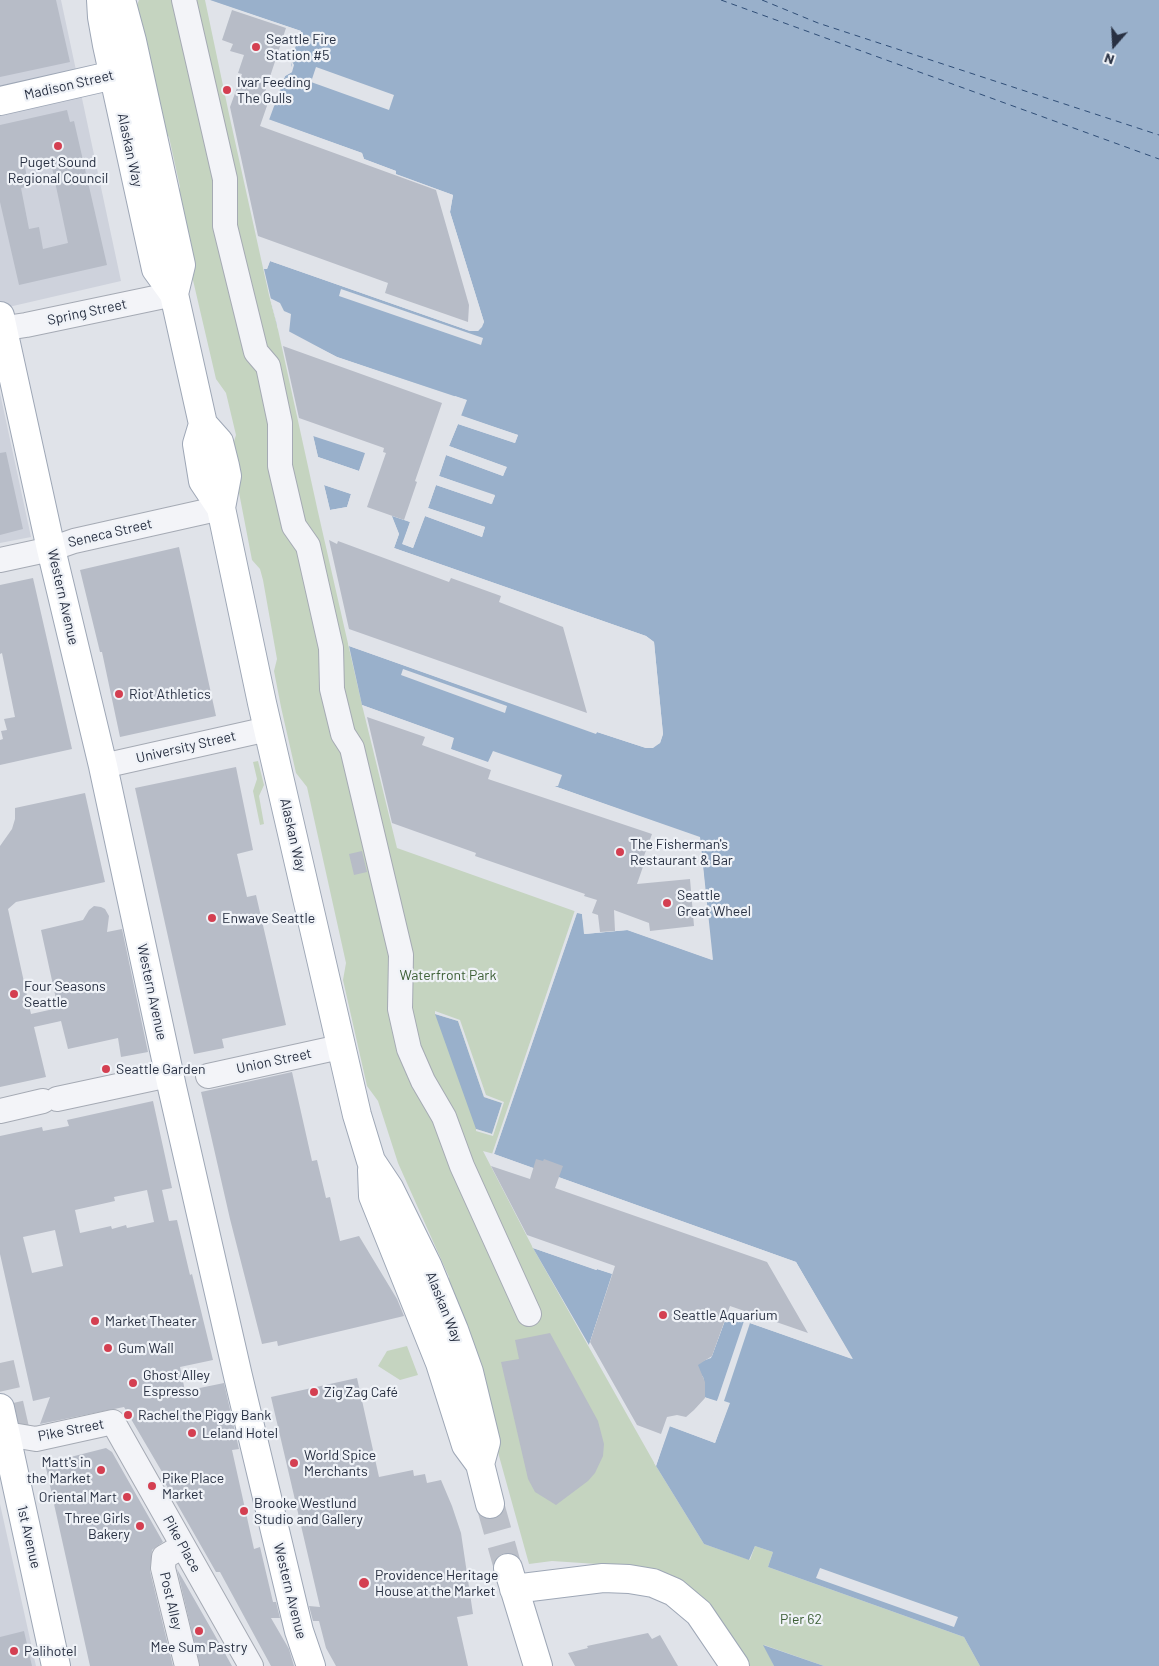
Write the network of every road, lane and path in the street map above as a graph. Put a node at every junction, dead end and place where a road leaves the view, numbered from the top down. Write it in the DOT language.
graph roads {
  1 [pos="100,0"];
  2 [pos="121,0"];
  3 [pos="184,0"];
  4 [pos="126,71"];
  5 [pos="0,101"];
  6 [pos="174,294"];
  7 [pos="1,324"];
  8 [pos="221,508"];
  9 [pos="51,549"];
  10 [pos="0,560"];
  11 [pos="268,729"];
  12 [pos="103,766"];
  13 [pos="340,1046"];
  14 [pos="169,1075"];
  15 [pos="208,1076"];
  16 [pos="0,1111"];
  17 [pos="529,1314"];
  18 [pos="113,1422"];
  19 [pos="2,1426"];
  20 [pos="490,1504"];
  21 [pos="183,1546"];
  22 [pos="56,1666"];
  23 [pos="187,1666"];
  24 [pos="251,1666"];
  25 [pos="312,1666"];
  26 [pos="538,1666"];
  27 [pos="735,1666"];
  1 -- 4 [label="main road, Alaskan Way"];
  2 -- 4 [label="main road, Alaskan Way"];
  3 -- 17 [label="street"];
  4 -- 5 [label="main road, Madison Street"];
  4 -- 6 [label="main road, Alaskan Way"];
  6 -- 7 [label="street, Spring Street"];
  6 -- 8 [label="main road, Alaskan Way"];
  7 -- 9 [label="main road, Western Avenue"];
  8 -- 9 [label="street, Seneca Street"];
  8 -- 11 [label="main road, Alaskan Way"];
  9 -- 10 [label="street, Seneca Street"];
  9 -- 12 [label="main road, Western Avenue"];
  11 -- 12 [label="street, University Street"];
  11 -- 13 [label="main road, Alaskan Way"];
  12 -- 14 [label="main road, Western Avenue"];
  13 -- 15 [label="street, Union Street"];
  13 -- 20 [label="main road, Alaskan Way"];
  14 -- 16 [label="street"];
  14 -- 25 [label="main road, Western Avenue"];
  18 -- 19 [label="street, Pike Street"];
  18 -- 21 [label="street, Pike Place"];
  19 -- 22 [label="main road, 1st Avenue"];
  21 -- 23 [label="street, Post Alley"];
  21 -- 24 [label="street, Pike Place"];
  26 -- 27 [label="main road"];
}
